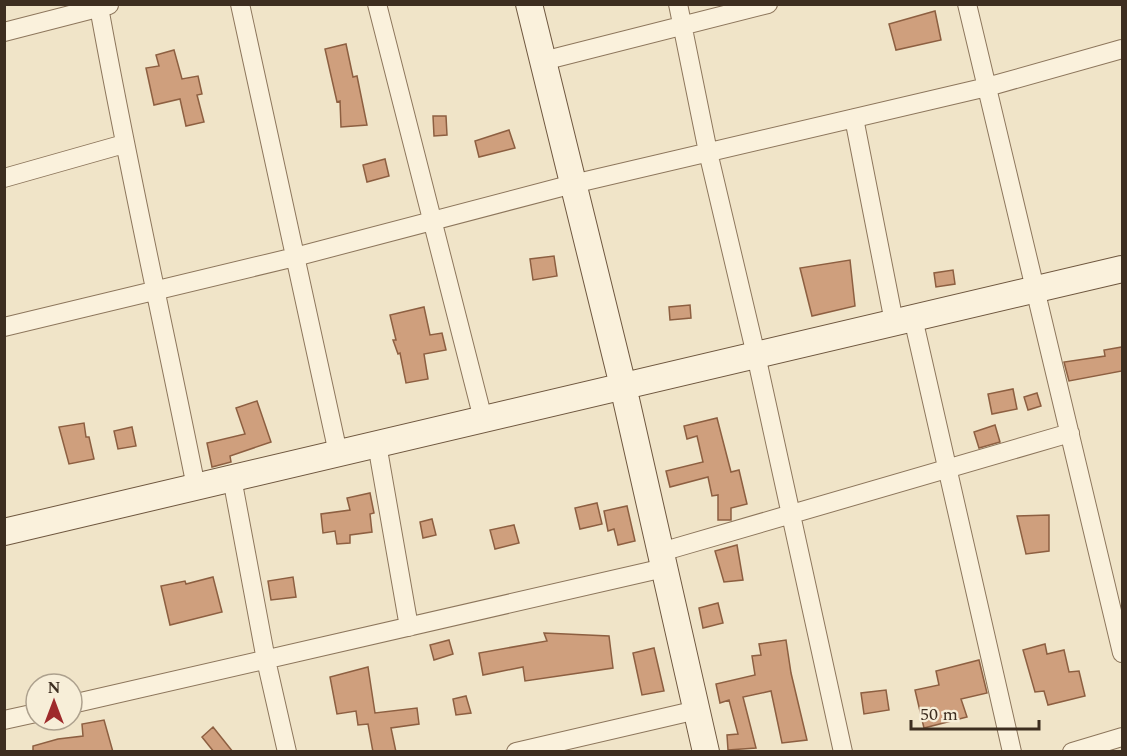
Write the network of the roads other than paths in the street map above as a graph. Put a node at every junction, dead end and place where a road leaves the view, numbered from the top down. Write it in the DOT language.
graph roads {
  1 [pos="240,4"];
  2 [pos="377,4"];
  3 [pos="529,4"];
  4 [pos="678,4"];
  5 [pos="768,4"];
  6 [pos="967,4"];
  7 [pos="105,6"];
  8 [pos="683,26"];
  9 [pos="4,32"];
  10 [pos="1122,50"];
  11 [pos="543,61"];
  12 [pos="987,87"];
  13 [pos="854,118"];
  14 [pos="124,144"];
  15 [pos="708,152"];
  16 [pos="4,178"];
  17 [pos="573,184"];
  18 [pos="432,221"];
  19 [pos="296,257"];
  20 [pos="1122,268"];
  21 [pos="1035,289"];
  22 [pos="157,290"];
  23 [pos="903,320"];
  24 [pos="4,327"];
  25 [pos="756,355"];
  26 [pos="623,386"];
  27 [pos="483,419"];
  28 [pos="1070,433"];
  29 [pos="377,444"];
  30 [pos="338,453"];
  31 [pos="947,469"];
  32 [pos="232,478"];
  33 [pos="196,487"];
  34 [pos="791,514"];
  35 [pos="4,532"];
  36 [pos="663,560"];
  37 [pos="409,627"];
  38 [pos="1122,653"];
  39 [pos="266,660"];
  40 [pos="84,701"];
  41 [pos="697,710"];
  42 [pos="24,716"];
  43 [pos="4,720"];
  44 [pos="1122,737"];
  45 [pos="287,752"];
  46 [pos="516,752"];
  47 [pos="706,752"];
  48 [pos="843,752"];
  49 [pos="1012,752"];
  50 [pos="1072,752"];
  1 -- 19 [label="street"];
  2 -- 18 [label="street"];
  3 -- 11 [label="street"];
  4 -- 8 [label="street"];
  5 -- 8 [label="street"];
  6 -- 12 [label="street"];
  7 -- 9 [label="street"];
  7 -- 14 [label="street"];
  8 -- 11 [label="street"];
  8 -- 15 [label="street"];
  10 -- 12 [label="street"];
  11 -- 17 [label="street"];
  12 -- 13 [label="street"];
  12 -- 21 [label="street"];
  13 -- 15 [label="street"];
  13 -- 23 [label="street"];
  14 -- 16 [label="street"];
  14 -- 22 [label="street"];
  15 -- 17 [label="street"];
  15 -- 25 [label="street"];
  17 -- 18 [label="street"];
  17 -- 26 [label="street"];
  18 -- 19 [label="street"];
  18 -- 27 [label="street"];
  19 -- 22 [label="street"];
  19 -- 30 [label="street"];
  20 -- 21 [label="street"];
  21 -- 23 [label="street"];
  21 -- 28 [label="street"];
  22 -- 24 [label="street"];
  22 -- 33 [label="street"];
  23 -- 25 [label="street"];
  23 -- 31 [label="street"];
  25 -- 26 [label="street"];
  25 -- 34 [label="street"];
  26 -- 27 [label="street"];
  26 -- 36 [label="street"];
  27 -- 29 [label="street"];
  28 -- 31 [label="street"];
  28 -- 38 [label="street"];
  29 -- 30 [label="street"];
  29 -- 37 [label="street"];
  30 -- 32 [label="street"];
  31 -- 34 [label="street"];
  31 -- 49 [label="street"];
  32 -- 33 [label="street"];
  32 -- 39 [label="street"];
  33 -- 35 [label="street"];
  34 -- 36 [label="street"];
  34 -- 48 [label="street"];
  36 -- 37 [label="street"];
  36 -- 41 [label="street"];
  37 -- 39 [label="street"];
  39 -- 40 [label="street"];
  39 -- 45 [label="street"];
  41 -- 46 [label="street"];
  41 -- 47 [label="street"];
  42 -- 43 [label="street"];
  44 -- 50 [label="street"];
}
